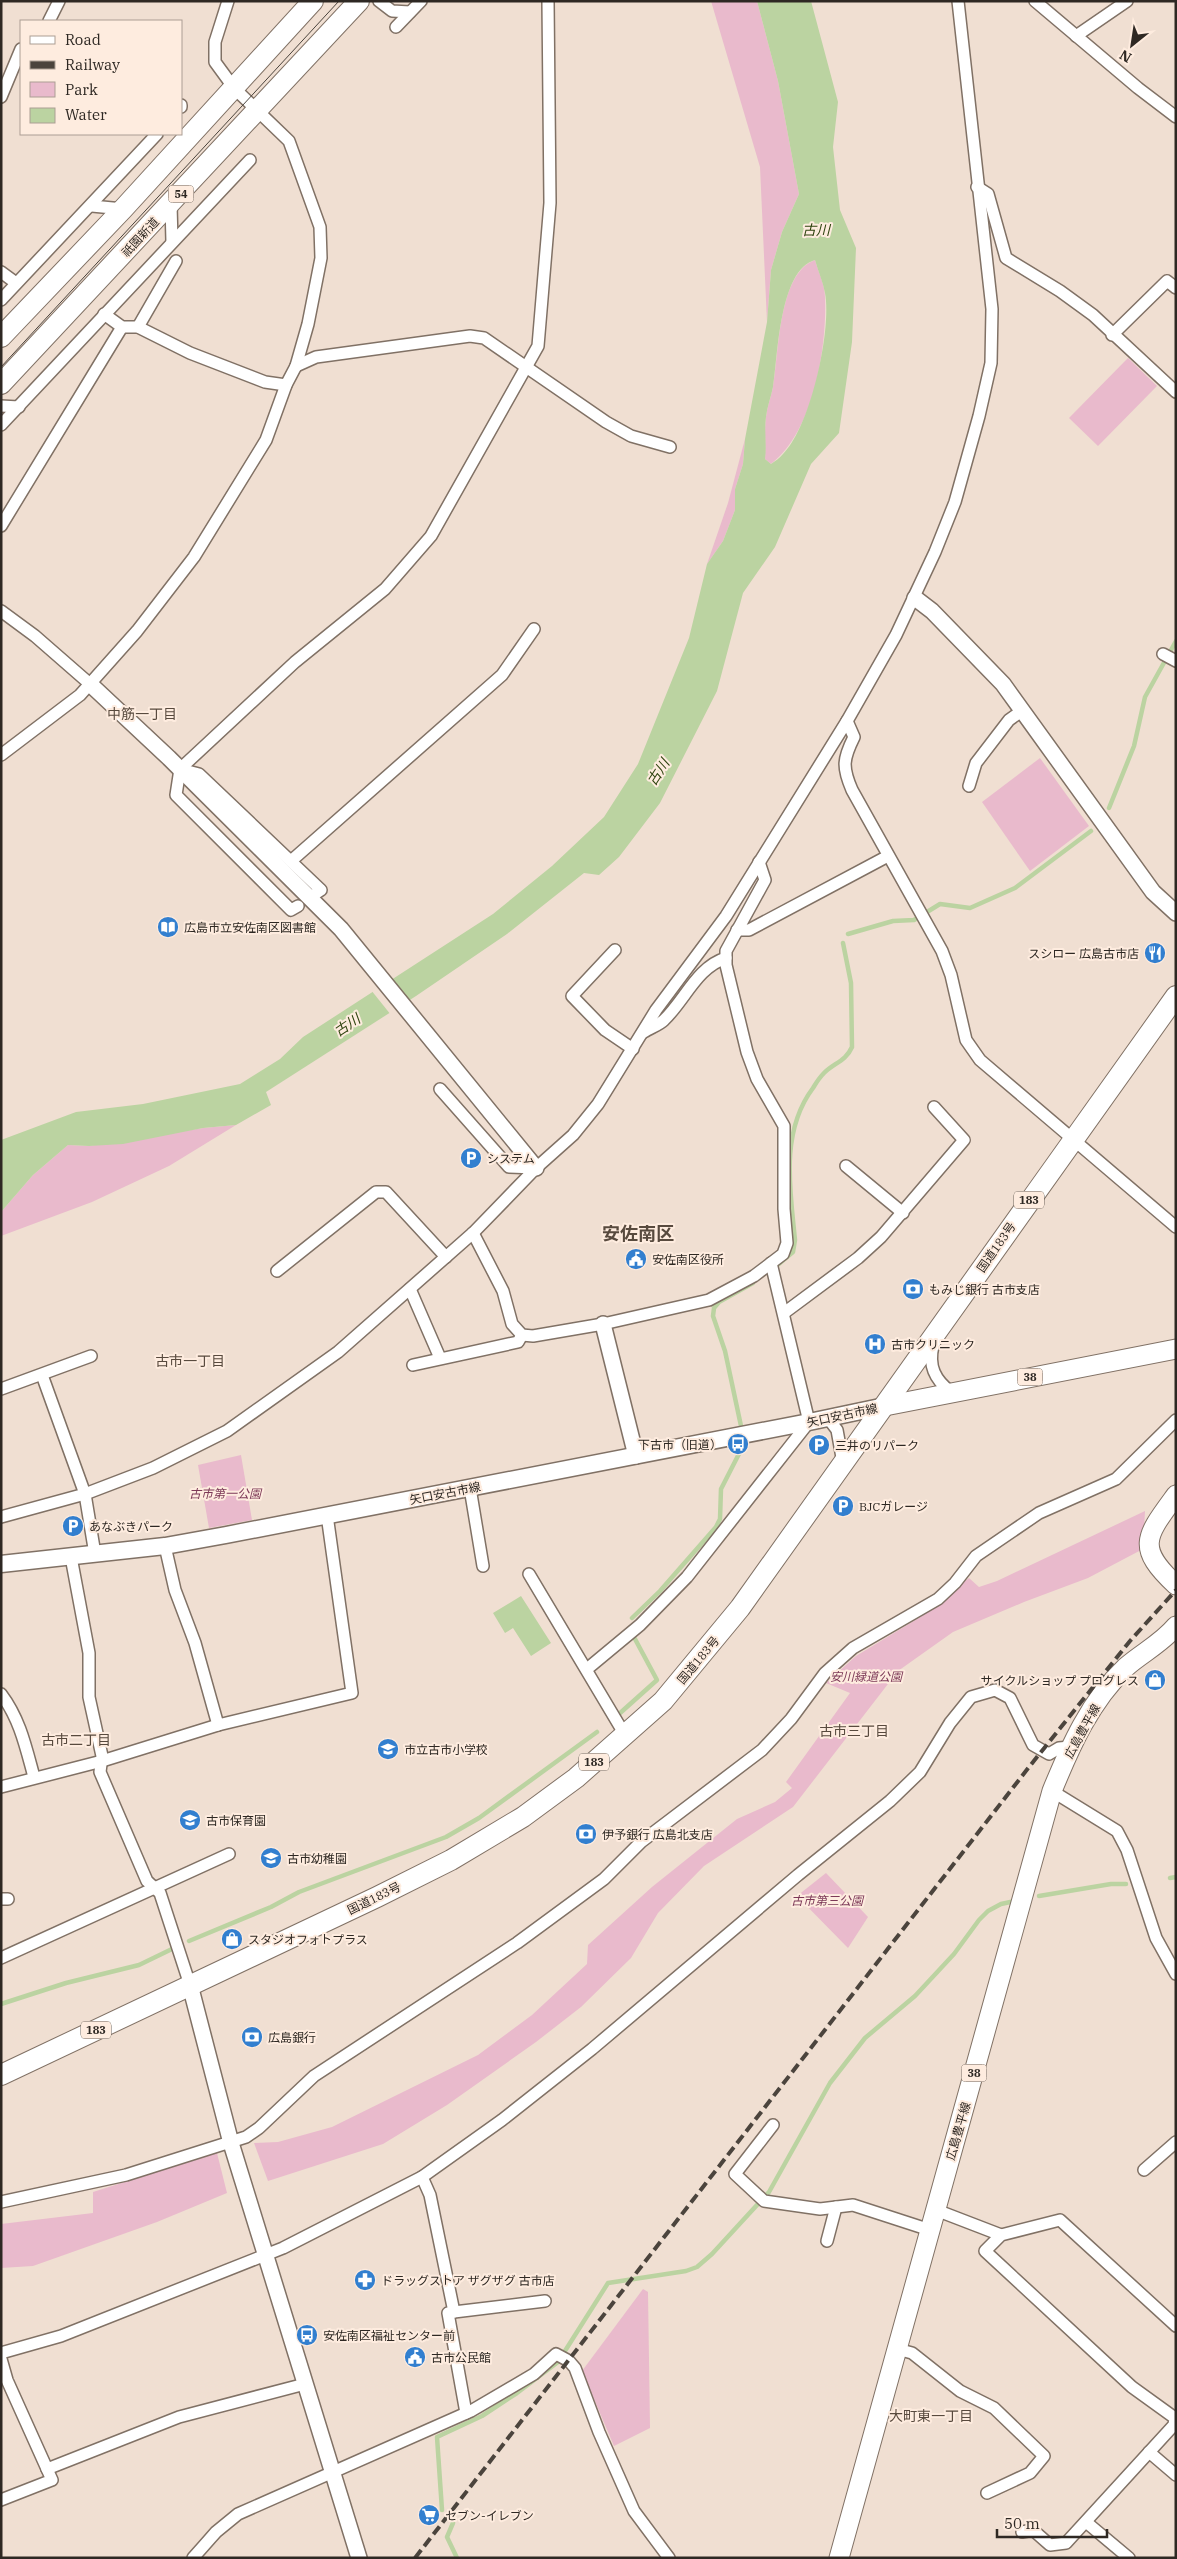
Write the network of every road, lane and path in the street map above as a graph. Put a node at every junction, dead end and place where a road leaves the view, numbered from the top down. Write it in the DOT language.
graph roads {
  1 [pos="59,1"];
  2 [pos="228,1"];
  3 [pos="313,1"];
  4 [pos="359,1"];
  5 [pos="379,1"];
  6 [pos="420,1"];
  7 [pos="548,1"];
  8 [pos="958,1"];
  9 [pos="1035,1"];
  10 [pos="1127,1"];
  11 [pos="410,12"];
  12 [pos="50,20"];
  13 [pos="396,28"];
  14 [pos="1076,36"];
  15 [pos="20,51"];
  16 [pos="234,88"];
  17 [pos="1,97"];
  18 [pos="259,110"];
  19 [pos="1176,117"];
  20 [pos="156,135"];
  21 [pos="250,160"];
  22 [pos="977,187"];
  23 [pos="171,205"];
  24 [pos="92,206"];
  25 [pos="123,209"];
  26 [pos="172,242"];
  27 [pos="176,261"];
  28 [pos="1,272"];
  29 [pos="16,284"];
  30 [pos="1176,288"];
  31 [pos="1,300"];
  32 [pos="104,314"];
  33 [pos="122,327"];
  34 [pos="138,327"];
  35 [pos="1112,335"];
  36 [pos="1,337"];
  37 [pos="296,366"];
  38 [pos="526,367"];
  39 [pos="1,384"];
  40 [pos="286,385"];
  41 [pos="1176,392"];
  42 [pos="1,406"];
  43 [pos="19,406"];
  44 [pos="1,425"];
  45 [pos="670,447"];
  46 [pos="1,526"];
  47 [pos="914,598"];
  48 [pos="1,611"];
  49 [pos="534,629"];
  50 [pos="90,684"];
  51 [pos="1023,710"];
  52 [pos="847,721"];
  53 [pos="1,755"];
  54 [pos="180,769"];
  55 [pos="969,786"];
  56 [pos="888,856"];
  57 [pos="290,861"];
  58 [pos="759,862"];
  59 [pos="315,894"];
  60 [pos="298,906"];
  61 [pos="1176,913"];
  62 [pos="737,930"];
  63 [pos="614,950"];
  64 [pos="726,958"];
  65 [pos="1176,996"];
  66 [pos="642,1032"];
  67 [pos="633,1049"];
  68 [pos="440,1089"];
  69 [pos="934,1107"];
  70 [pos="1074,1138"];
  71 [pos="846,1166"];
  72 [pos="536,1168"];
  73 [pos="903,1213"];
  74 [pos="1176,1227"];
  75 [pos="473,1233"];
  76 [pos="446,1257"];
  77 [pos="772,1269"];
  78 [pos="278,1271"];
  79 [pos="410,1289"];
  80 [pos="784,1312"];
  81 [pos="603,1324"];
  82 [pos="939,1328"];
  83 [pos="522,1335"];
  84 [pos="1176,1349"];
  85 [pos="91,1356"];
  86 [pos="440,1358"];
  87 [pos="412,1364"];
  88 [pos="42,1375"];
  89 [pos="1,1389"];
  90 [pos="951,1392"];
  91 [pos="885,1406"];
  92 [pos="827,1417"];
  93 [pos="1176,1420"];
  94 [pos="809,1422"];
  95 [pos="636,1456"];
  96 [pos="844,1465"];
  97 [pos="470,1488"];
  98 [pos="84,1494"];
  99 [pos="1176,1495"];
  100 [pos="328,1515"];
  101 [pos="1,1517"];
  102 [pos="165,1546"];
  103 [pos="95,1554"];
  104 [pos="71,1557"];
  105 [pos="1,1564"];
  106 [pos="482,1566"];
  107 [pos="529,1574"];
  108 [pos="1176,1585"];
  109 [pos="1176,1626"];
  110 [pos="587,1669"];
  111 [pos="1,1694"];
  112 [pos="218,1725"];
  113 [pos="626,1735"];
  114 [pos="1070,1747"];
  115 [pos="102,1761"];
  116 [pos="34,1777"];
  117 [pos="1,1786"];
  118 [pos="1052,1791"];
  119 [pos="229,1854"];
  120 [pos="154,1887"];
  121 [pos="1,1958"];
  122 [pos="1176,1974"];
  123 [pos="190,1984"];
  124 [pos="1,2075"];
  125 [pos="773,2125"];
  126 [pos="1176,2142"];
  127 [pos="231,2143"];
  128 [pos="1144,2170"];
  129 [pos="422,2177"];
  130 [pos="1,2202"];
  131 [pos="836,2207"];
  132 [pos="936,2210"];
  133 [pos="930,2230"];
  134 [pos="1001,2234"];
  135 [pos="827,2241"];
  136 [pos="267,2254"];
  137 [pos="545,2300"];
  138 [pos="454,2312"];
  139 [pos="1176,2326"];
  140 [pos="897,2349"];
  141 [pos="1,2353"];
  142 [pos="1,2359"];
  143 [pos="4,2380"];
  144 [pos="305,2384"];
  145 [pos="466,2413"];
  146 [pos="1149,2452"];
  147 [pos="48,2469"];
  148 [pos="331,2472"];
  149 [pos="1176,2475"];
  150 [pos="987,2493"];
  151 [pos="1,2500"];
  152 [pos="1086,2522"];
  153 [pos="1022,2532"];
  154 [pos="193,2558"];
  155 [pos="359,2558"];
  156 [pos="669,2558"];
  157 [pos="839,2558"];
  158 [pos="1129,2558"];
  1 -- 12 [label="street"];
  2 -- 16 [label="street"];
  3 -- 16 [label="highway, 54"];
  4 -- 18 [label="highway, 祇園新道 / 54"];
  5 -- 11 [label="street"];
  6 -- 11 [label="street"];
  7 -- 38 [label="street"];
  8 -- 22 [label="street"];
  9 -- 14 [label="street"];
  10 -- 14 [label="street"];
  11 -- 13 [label="street"];
  14 -- 19 [label="street"];
  15 -- 17 [label="street"];
  16 -- 18 [label="street"];
  16 -- 25 [label="highway, 54"];
  18 -- 23 [label="highway, 祇園新道 / 54"];
  18 -- 37 [label="street"];
  20 -- 24 [label="street"];
  21 -- 26 [label="street"];
  22 -- 35 [label="street"];
  22 -- 47 [label="street"];
  23 -- 26 [label="street"];
  23 -- 39 [label="highway, 祇園新道 / 54"];
  24 -- 25 [label="street"];
  24 -- 29 [label="street"];
  25 -- 36 [label="highway, 54"];
  26 -- 32 [label="street"];
  27 -- 34 [label="street"];
  28 -- 29 [label="street"];
  29 -- 31 [label="street"];
  30 -- 35 [label="street"];
  32 -- 33 [label="street"];
  32 -- 43 [label="street"];
  33 -- 34 [label="street"];
  33 -- 46 [label="street"];
  34 -- 40 [label="street"];
  35 -- 41 [label="street"];
  37 -- 38 [label="street"];
  37 -- 40 [label="street"];
  38 -- 45 [label="street"];
  38 -- 54 [label="street"];
  40 -- 50 [label="street"];
  42 -- 43 [label="street"];
  43 -- 44 [label="street"];
  47 -- 51 [label="street"];
  47 -- 52 [label="street"];
  48 -- 50 [label="street"];
  49 -- 57 [label="street"];
  50 -- 53 [label="street"];
  50 -- 54 [label="street"];
  51 -- 55 [label="street"];
  51 -- 61 [label="street"];
  52 -- 56 [label="street"];
  52 -- 58 [label="street"];
  54 -- 57 [label="street"];
  54 -- 60 [label="street"];
  54 -- 72 [label="street"];
  56 -- 62 [label="street"];
  56 -- 70 [label="street"];
  57 -- 59 [label="street"];
  58 -- 62 [label="street"];
  58 -- 66 [label="street"];
  62 -- 64 [label="street"];
  63 -- 67 [label="street"];
  64 -- 66 [label="street"];
  64 -- 77 [label="street"];
  65 -- 70 [label="highway, 国道183号 / 183"];
  66 -- 67 [label="street"];
  67 -- 72 [label="street"];
  68 -- 72 [label="street"];
  69 -- 73 [label="street"];
  70 -- 74 [label="street"];
  70 -- 82 [label="highway, 国道183号 / 183"];
  71 -- 73 [label="street"];
  72 -- 75 [label="street"];
  73 -- 80 [label="street"];
  75 -- 76 [label="street"];
  75 -- 83 [label="street"];
  76 -- 78 [label="street"];
  76 -- 79 [label="street"];
  77 -- 80 [label="street"];
  77 -- 81 [label="street"];
  79 -- 86 [label="street"];
  79 -- 98 [label="street"];
  80 -- 94 [label="street"];
  81 -- 83 [label="street"];
  81 -- 95 [label="street"];
  82 -- 90 [label="street"];
  82 -- 91 [label="highway, 国道183号 / 183"];
  83 -- 86 [label="street"];
  84 -- 90 [label="main road, 38"];
  85 -- 88 [label="street"];
  86 -- 87 [label="street"];
  88 -- 89 [label="street"];
  88 -- 98 [label="street"];
  90 -- 91 [label="main road, 38"];
  91 -- 92 [label="main road, 矢口安古市線"];
  91 -- 96 [label="highway, 国道183号 / 183"];
  92 -- 94 [label="main road, 矢口安古市線"];
  92 -- 96 [label="street"];
  93 -- 127 [label="street"];
  94 -- 95 [label="main road, 矢口安古市線"];
  94 -- 110 [label="street"];
  95 -- 97 [label="main road, 矢口安古市線"];
  96 -- 113 [label="highway, 国道183号 / 183"];
  97 -- 100 [label="main road, 矢口安古市線"];
  97 -- 106 [label="street"];
  98 -- 101 [label="street"];
  98 -- 103 [label="street"];
  99 -- 108 [label="main road"];
  100 -- 102 [label="main road, 矢口安古市線"];
  100 -- 112 [label="street"];
  102 -- 103 [label="main road, 矢口安古市線"];
  102 -- 112 [label="street"];
  103 -- 104 [label="main road, 矢口安古市線"];
  104 -- 105 [label="main road, 矢口安古市線"];
  104 -- 115 [label="street"];
  107 -- 110 [label="street"];
  109 -- 114 [label="main road, 広島豊平線 / 38"];
  110 -- 113 [label="street"];
  111 -- 116 [label="street"];
  112 -- 115 [label="street"];
  113 -- 123 [label="highway, 国道183号 / 183"];
  114 -- 118 [label="main road, 広島豊平線 / 38"];
  114 -- 129 [label="street"];
  115 -- 116 [label="street"];
  115 -- 120 [label="street"];
  116 -- 117 [label="street"];
  118 -- 122 [label="street"];
  118 -- 132 [label="main road, 広島豊平線 / 38"];
  119 -- 120 [label="street"];
  120 -- 121 [label="street"];
  120 -- 123 [label="street"];
  123 -- 124 [label="highway, 国道183号 / 183"];
  123 -- 127 [label="street"];
  125 -- 131 [label="street"];
  126 -- 128 [label="street"];
  127 -- 130 [label="street"];
  127 -- 136 [label="street"];
  129 -- 136 [label="street"];
  129 -- 138 [label="street"];
  131 -- 133 [label="street"];
  131 -- 135 [label="street"];
  132 -- 133 [label="main road, 広島豊平線 / 38"];
  132 -- 134 [label="street"];
  133 -- 140 [label="main road, 広島豊平線 / 38"];
  134 -- 139 [label="street"];
  134 -- 146 [label="street"];
  136 -- 141 [label="street"];
  136 -- 144 [label="street"];
  137 -- 138 [label="street"];
  138 -- 145 [label="street"];
  140 -- 150 [label="street"];
  140 -- 157 [label="main road, 広島豊平線 / 38"];
  142 -- 143 [label="street"];
  143 -- 147 [label="street"];
  144 -- 147 [label="street"];
  144 -- 148 [label="street"];
  145 -- 148 [label="street"];
  145 -- 156 [label="street"];
  146 -- 149 [label="street"];
  146 -- 152 [label="street"];
  147 -- 151 [label="street"];
  148 -- 154 [label="street"];
  148 -- 155 [label="street"];
  152 -- 153 [label="street"];
  152 -- 158 [label="street"];
}
